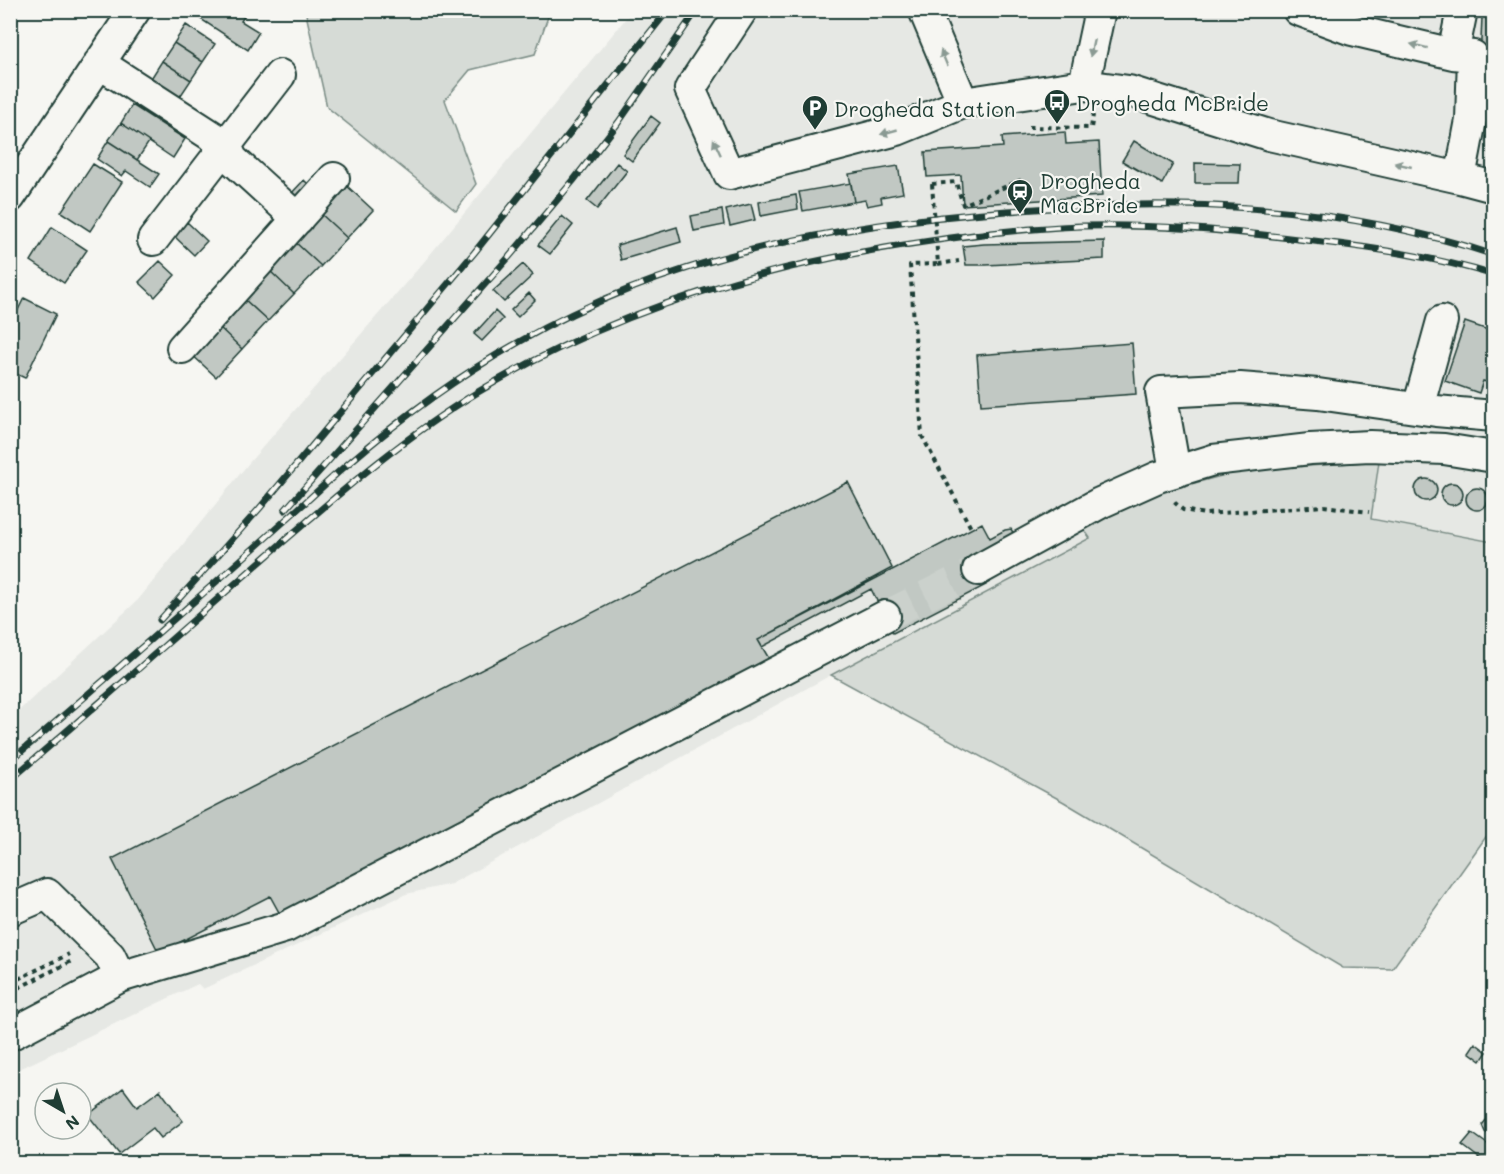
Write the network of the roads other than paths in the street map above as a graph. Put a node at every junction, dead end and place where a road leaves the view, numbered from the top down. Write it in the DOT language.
graph roads {
  1 [pos="135,10"];
  2 [pos="742,10"];
  3 [pos="924,10"];
  4 [pos="1100,10"];
  5 [pos="1298,10"];
  6 [pos="1462,10"];
  7 [pos="1453,54"];
  8 [pos="99,63"];
  9 [pos="280,75"];
  10 [pos="1091,86"];
  11 [pos="963,103"];
  12 [pos="1482,122"];
  13 [pos="226,145"];
  14 [pos="334,178"];
  15 [pos="1460,178"];
  16 [pos="1494,187"];
  17 [pos="10,197"];
  18 [pos="298,219"];
  19 [pos="153,240"];
  20 [pos="1442,321"];
  21 [pos="182,348"];
  22 [pos="1418,408"];
  23 [pos="1494,416"];
  24 [pos="1494,457"];
  25 [pos="1167,474"];
  26 [pos="978,570"];
  27 [pos="885,616"];
  28 [pos="10,910"];
  29 [pos="120,977"];
  30 [pos="10,1035"];
  1 -- 8 [label="street"];
  11 -- 2 [label="street, one-way"];
  11 -- 3 [label="street, one-way"];
  4 -- 10 [label="street, one-way"];
  7 -- 5 [label="street, one-way"];
  6 -- 7 [label="street"];
  7 -- 12 [label="street"];
  8 -- 13 [label="street"];
  8 -- 17 [label="street"];
  9 -- 13 [label="street"];
  10 -- 11 [label="street"];
  15 -- 10 [label="street, one-way"];
  12 -- 15 [label="street"];
  13 -- 18 [label="street"];
  13 -- 19 [label="street"];
  14 -- 18 [label="street"];
  15 -- 16 [label="street"];
  18 -- 21 [label="street"];
  20 -- 22 [label="street"];
  22 -- 23 [label="street"];
  22 -- 25 [label="street"];
  24 -- 25 [label="street"];
  25 -- 26 [label="street"];
  27 -- 29 [label="street"];
  28 -- 29 [label="street"];
  29 -- 30 [label="street"];
}
